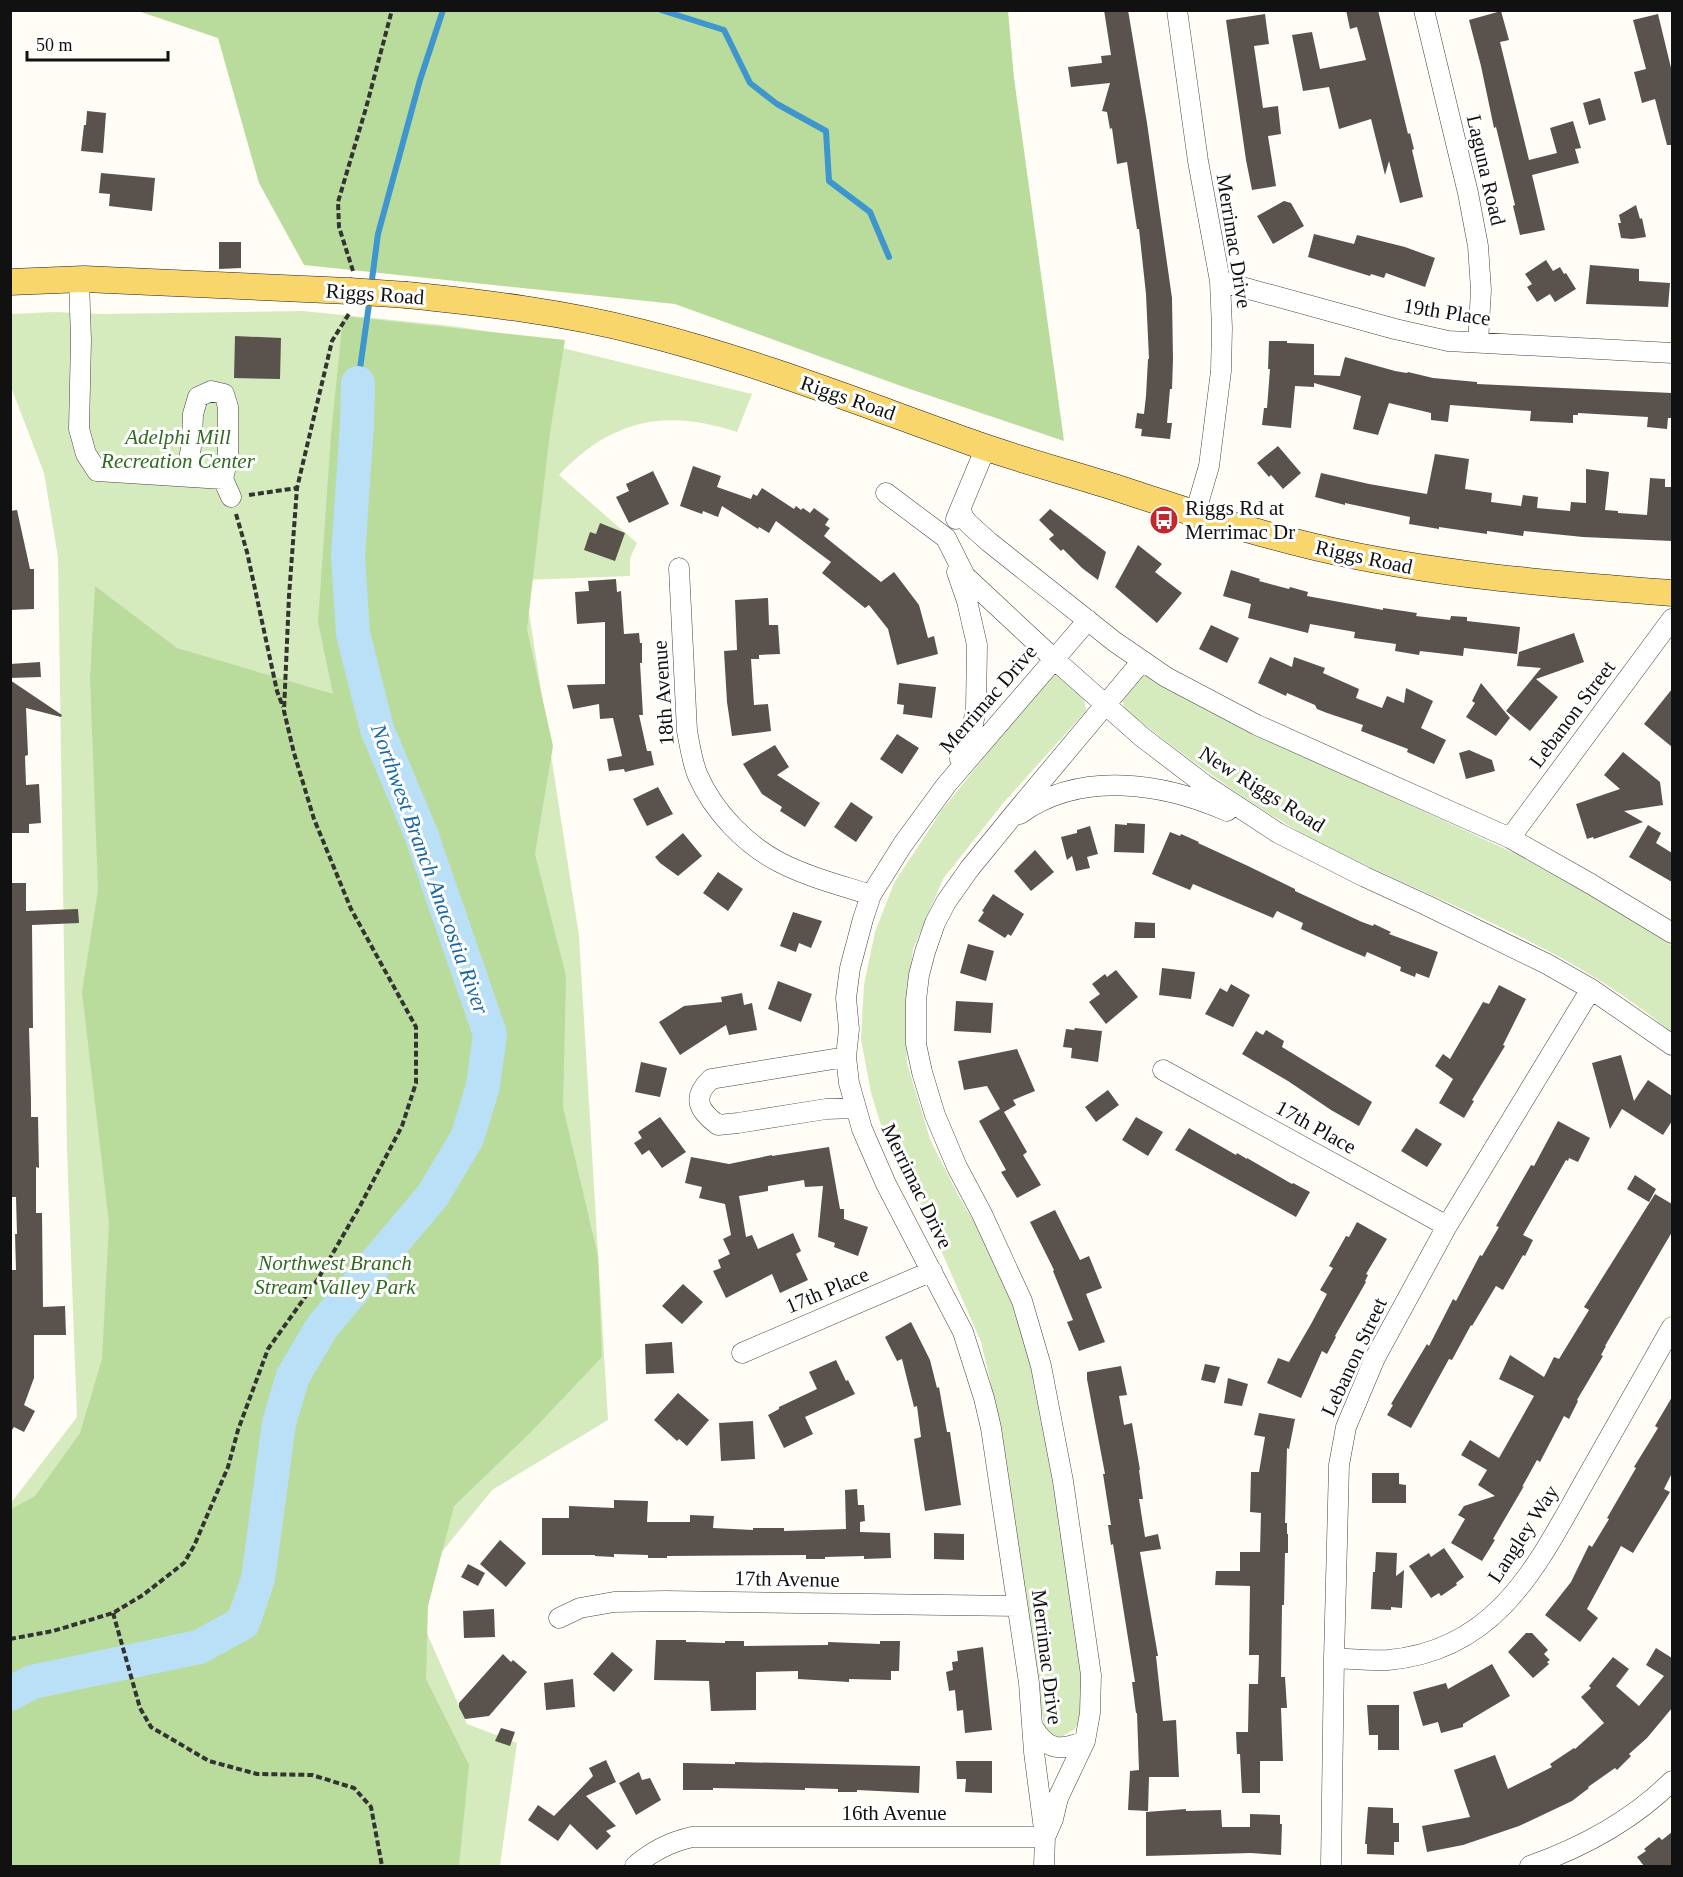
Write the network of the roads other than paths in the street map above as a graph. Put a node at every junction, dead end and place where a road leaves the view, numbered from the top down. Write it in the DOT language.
graph roads {
  1 [pos="1177,10"];
  2 [pos="1424,10"];
  3 [pos="79,279"];
  4 [pos="1221,281"];
  5 [pos="10,282"];
  6 [pos="1478,343"];
  7 [pos="1672,353"];
  8 [pos="986,447"];
  9 [pos="187,477"];
  10 [pos="223,479"];
  11 [pos="886,493"];
  12 [pos="231,497"];
  13 [pos="961,509"];
  14 [pos="1195,514"];
  15 [pos="946,538"];
  16 [pos="679,568"];
  17 [pos="1672,593"];
  18 [pos="1672,619"];
  19 [pos="1088,620"];
  20 [pos="1054,659"];
  21 [pos="1142,662"];
  22 [pos="1106,706"];
  23 [pos="947,784"];
  24 [pos="1006,825"];
  25 [pos="1278,833"];
  26 [pos="1510,838"];
  27 [pos="871,896"];
  28 [pos="1672,933"];
  29 [pos="1591,989"];
  30 [pos="1672,1045"];
  31 [pos="846,1057"];
  32 [pos="1163,1070"];
  33 [pos="856,1108"];
  34 [pos="1447,1226"];
  35 [pos="932,1271"];
  36 [pos="1672,1327"];
  37 [pos="742,1353"];
  38 [pos="1017,1606"];
  39 [pos="559,1618"];
  40 [pos="1334,1658"];
  41 [pos="1033,1727"];
  42 [pos="1085,1742"];
  43 [pos="1672,1781"];
  44 [pos="1044,1837"];
  45 [pos="636,1866"];
  46 [pos="1044,1866"];
  47 [pos="1331,1866"];
  48 [pos="1530,1866"];
  1 -- 4 [label="street, Merrimac Drive"];
  2 -- 6 [label="street, Laguna Road"];
  3 -- 5 [label="main road, Riggs Road"];
  3 -- 8 [label="main road, Riggs Road, bridge"];
  3 -- 9 [label="street"];
  4 -- 6 [label="street, 19th Place"];
  4 -- 14 [label="street, Merrimac Drive"];
  6 -- 7 [label="street, 19th Place"];
  8 -- 13 [label="street"];
  8 -- 14 [label="main road, Riggs Road"];
  9 -- 10 [label="street"];
  9 -- 10 [label="street"];
  10 -- 12 [label="street"];
  11 -- 15 [label="street, New Riggs Road"];
  13 -- 15 [label="street"];
  13 -- 19 [label="street"];
  14 -- 17 [label="main road, Riggs Road"];
  15 -- 20 [label="street, New Riggs Road"];
  15 -- 23 [label="street"];
  16 -- 27 [label="street, 18th Avenue"];
  18 -- 26 [label="street, Lebanon Street"];
  19 -- 20 [label="street, Merrimac Drive"];
  19 -- 21 [label="street"];
  20 -- 22 [label="street, New Riggs Road"];
  20 -- 23 [label="street, Merrimac Drive"];
  21 -- 22 [label="street, Merrimac Drive"];
  21 -- 26 [label="street"];
  22 -- 24 [label="street, Merrimac Drive"];
  22 -- 25 [label="street, New Riggs Road"];
  23 -- 27 [label="street, Merrimac Drive"];
  24 -- 25 [label="street"];
  24 -- 42 [label="street, Merrimac Drive"];
  25 -- 29 [label="street, New Riggs Road"];
  26 -- 28 [label="street"];
  27 -- 31 [label="street, Merrimac Drive"];
  29 -- 30 [label="street, New Riggs Road"];
  29 -- 34 [label="street, Lebanon Street"];
  31 -- 33 [label="street, Merrimac Drive"];
  31 -- 33 [label="street"];
  32 -- 34 [label="street, 17th Place"];
  33 -- 35 [label="street, Merrimac Drive"];
  34 -- 40 [label="street, Lebanon Street"];
  35 -- 37 [label="street, 17th Place"];
  35 -- 38 [label="street, Merrimac Drive"];
  36 -- 40 [label="street, Langley Way"];
  38 -- 39 [label="street, 17th Avenue"];
  38 -- 41 [label="street, Merrimac Drive"];
  40 -- 47 [label="street, Lebanon Street"];
  41 -- 42 [label="street"];
  41 -- 44 [label="street, Merrimac Drive"];
  42 -- 44 [label="street, Merrimac Drive"];
  43 -- 48 [label="street"];
  44 -- 45 [label="street, 16th Avenue"];
  44 -- 46 [label="street, Merrimac Drive"];
}
